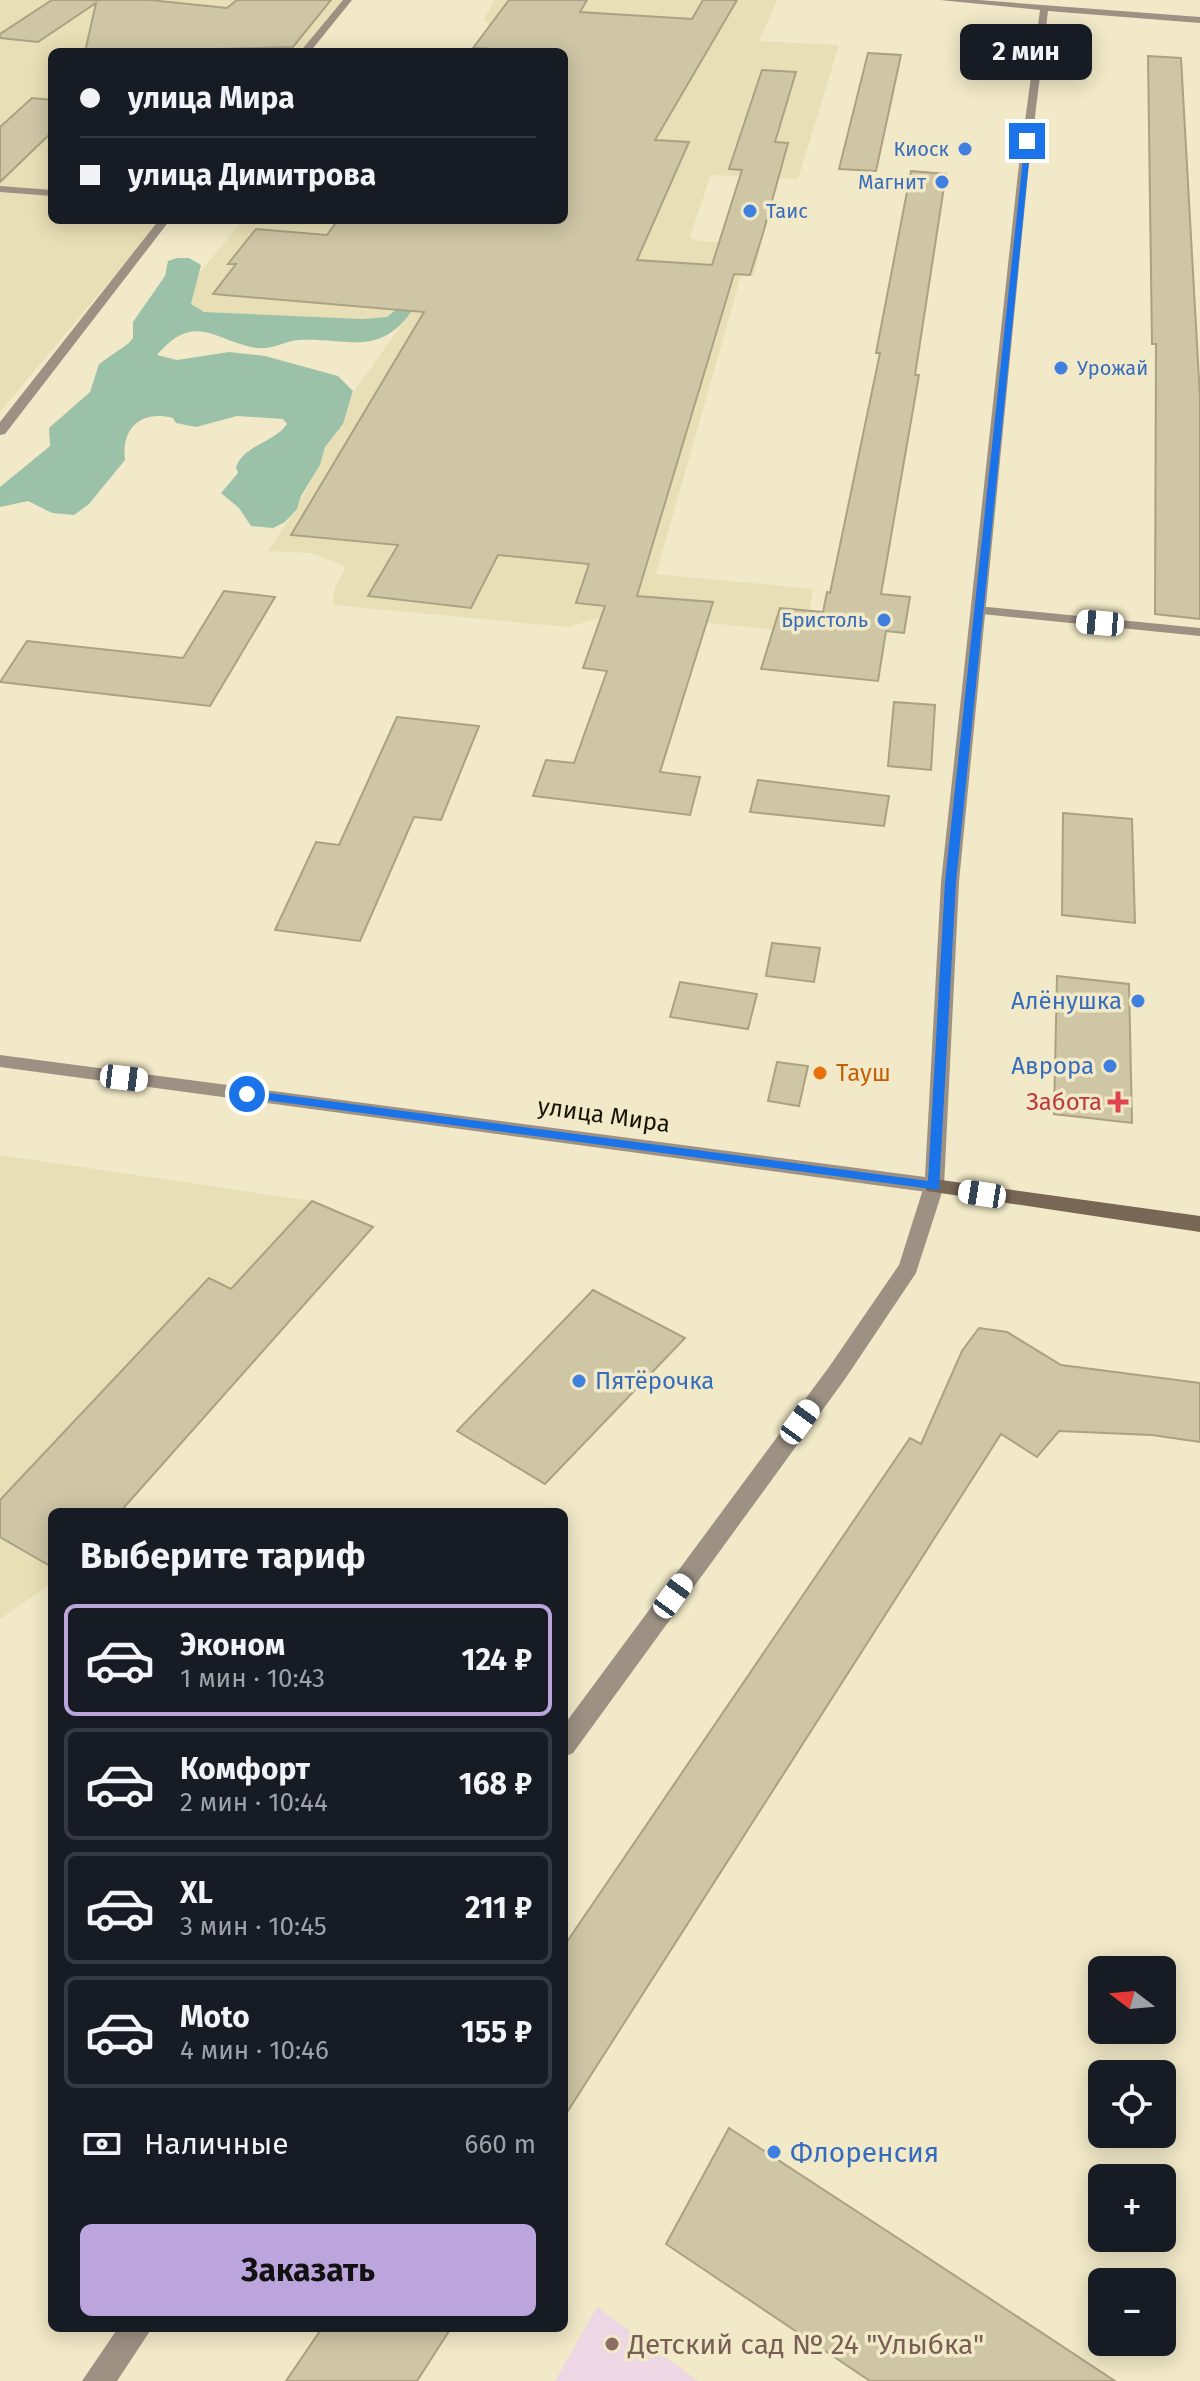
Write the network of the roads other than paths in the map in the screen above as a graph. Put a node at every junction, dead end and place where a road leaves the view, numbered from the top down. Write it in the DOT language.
graph roads {
  1 [pos="348,0"];
  2 [pos="944,0"];
  3 [pos="1044,10"];
  4 [pos="1200,20"];
  5 [pos="308,48"];
  6 [pos="0,189"];
  7 [pos="48,193"];
  8 [pos="162,224"];
  9 [pos="0,431"];
  10 [pos="977,610"];
  11 [pos="1200,632"];
  12 [pos="0,1061"];
  13 [pos="934,1186"];
  14 [pos="1200,1224"];
  15 [pos="568,1740"];
  16 [pos="134,2332"];
  17 [pos="98,2381"];
  1 -- 5 [label="street"];
  2 -- 3 [label="street"];
  3 -- 4 [label="street"];
  3 -- 10 [label="street"];
  6 -- 7 [label="street"];
  8 -- 9 [label="street"];
  10 -- 11 [label="street"];
  10 -- 13 [label="street"];
  12 -- 13 [label="street, улица Мира"];
  13 -- 14 [label="main road, улица Мира"];
  13 -- 15 [label="street"];
  16 -- 17 [label="street"];
}
